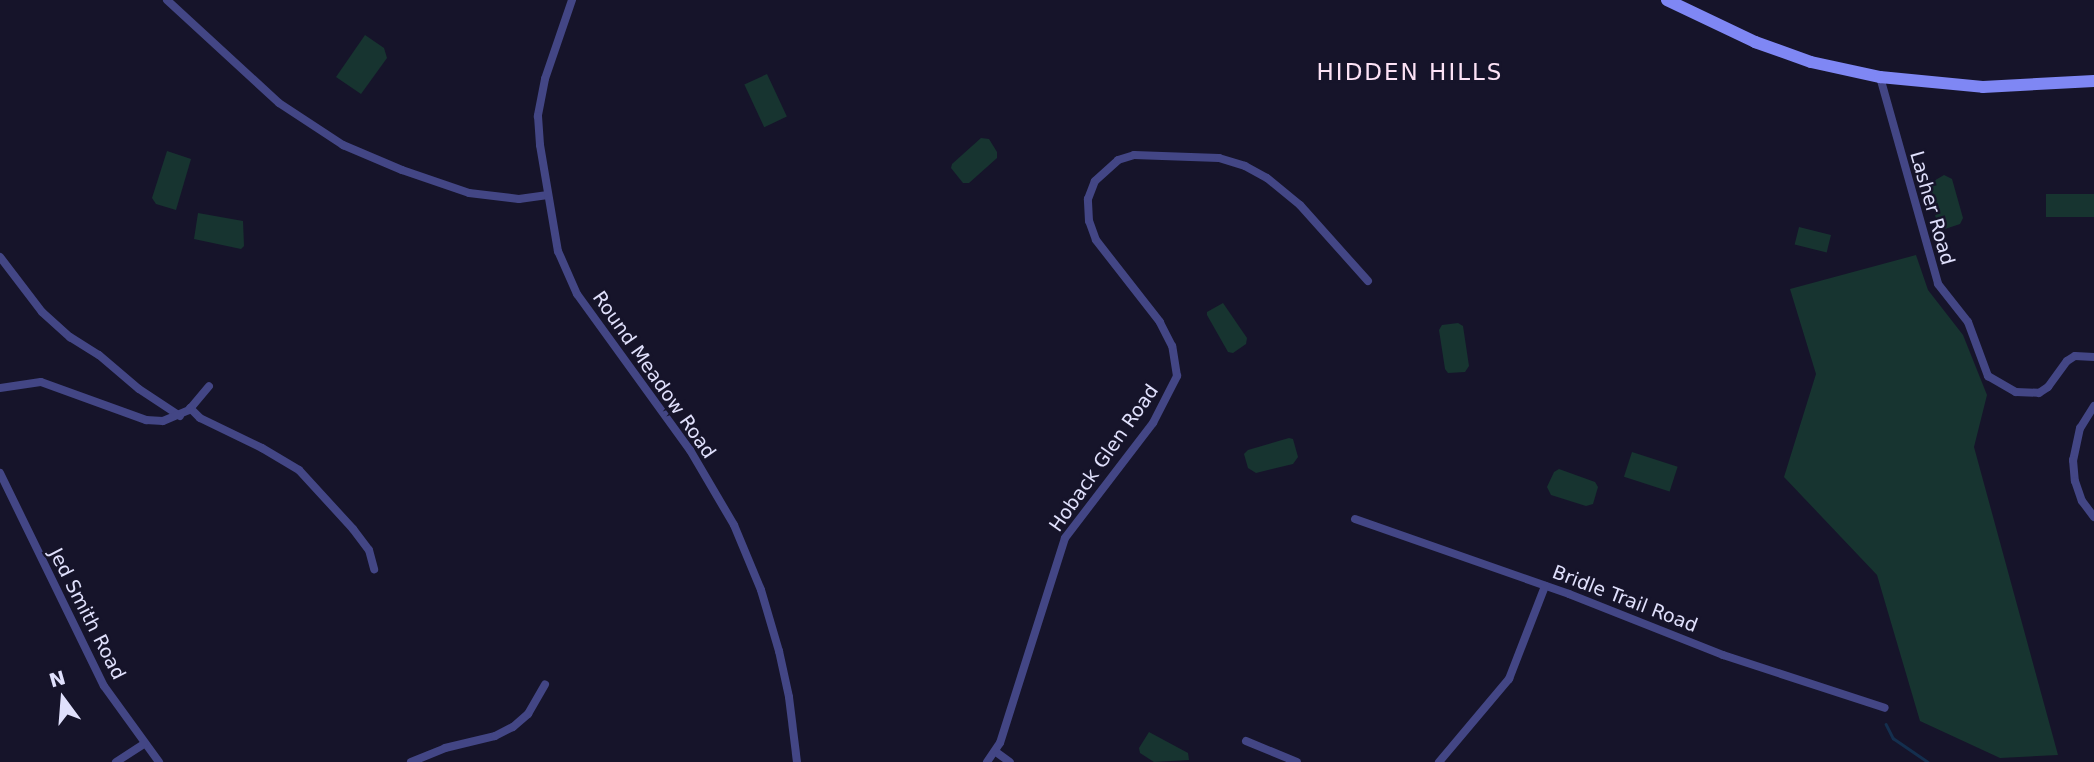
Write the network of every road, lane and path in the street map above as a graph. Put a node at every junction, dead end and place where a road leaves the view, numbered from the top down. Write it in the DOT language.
graph roads {
  1 [pos="167,0"];
  2 [pos="572,0"];
  3 [pos="1667,0"];
  4 [pos="1880,77"];
  5 [pos="2094,81"];
  6 [pos="548,195"];
  7 [pos="0,257"];
  8 [pos="1368,281"];
  9 [pos="2094,358"];
  10 [pos="209,386"];
  11 [pos="0,388"];
  12 [pos="2094,407"];
  13 [pos="190,408"];
  14 [pos="180,415"];
  15 [pos="0,472"];
  16 [pos="2094,517"];
  17 [pos="1355,519"];
  18 [pos="374,569"];
  19 [pos="1545,586"];
  20 [pos="545,685"];
  21 [pos="1885,708"];
  22 [pos="1246,741"];
  23 [pos="145,744"];
  24 [pos="996,752"];
  25 [pos="116,762"];
  26 [pos="159,762"];
  27 [pos="411,762"];
  28 [pos="797,762"];
  29 [pos="986,762"];
  30 [pos="1010,762"];
  31 [pos="1297,762"];
  32 [pos="1439,762"];
  1 -- 6 [label="street"];
  2 -- 6 [label="street, Round Meadow Road"];
  3 -- 4 [label="street"];
  4 -- 5 [label="street"];
  4 -- 9 [label="street, Lasher Road"];
  6 -- 28 [label="street, Round Meadow Road"];
  7 -- 14 [label="street"];
  8 -- 24 [label="street, Hoback Glen Road"];
  10 -- 13 [label="street"];
  11 -- 14 [label="street"];
  12 -- 16 [label="street"];
  13 -- 14 [label="street"];
  13 -- 18 [label="street"];
  15 -- 23 [label="street, Jed Smith Road"];
  17 -- 19 [label="street, Bridle Trail Road"];
  19 -- 21 [label="street, Bridle Trail Road"];
  19 -- 32 [label="street"];
  20 -- 27 [label="street"];
  22 -- 31 [label="street"];
  23 -- 25 [label="street"];
  23 -- 26 [label="street, Jed Smith Road"];
  24 -- 29 [label="street, Hoback Glen Road"];
  24 -- 30 [label="street"];
}
